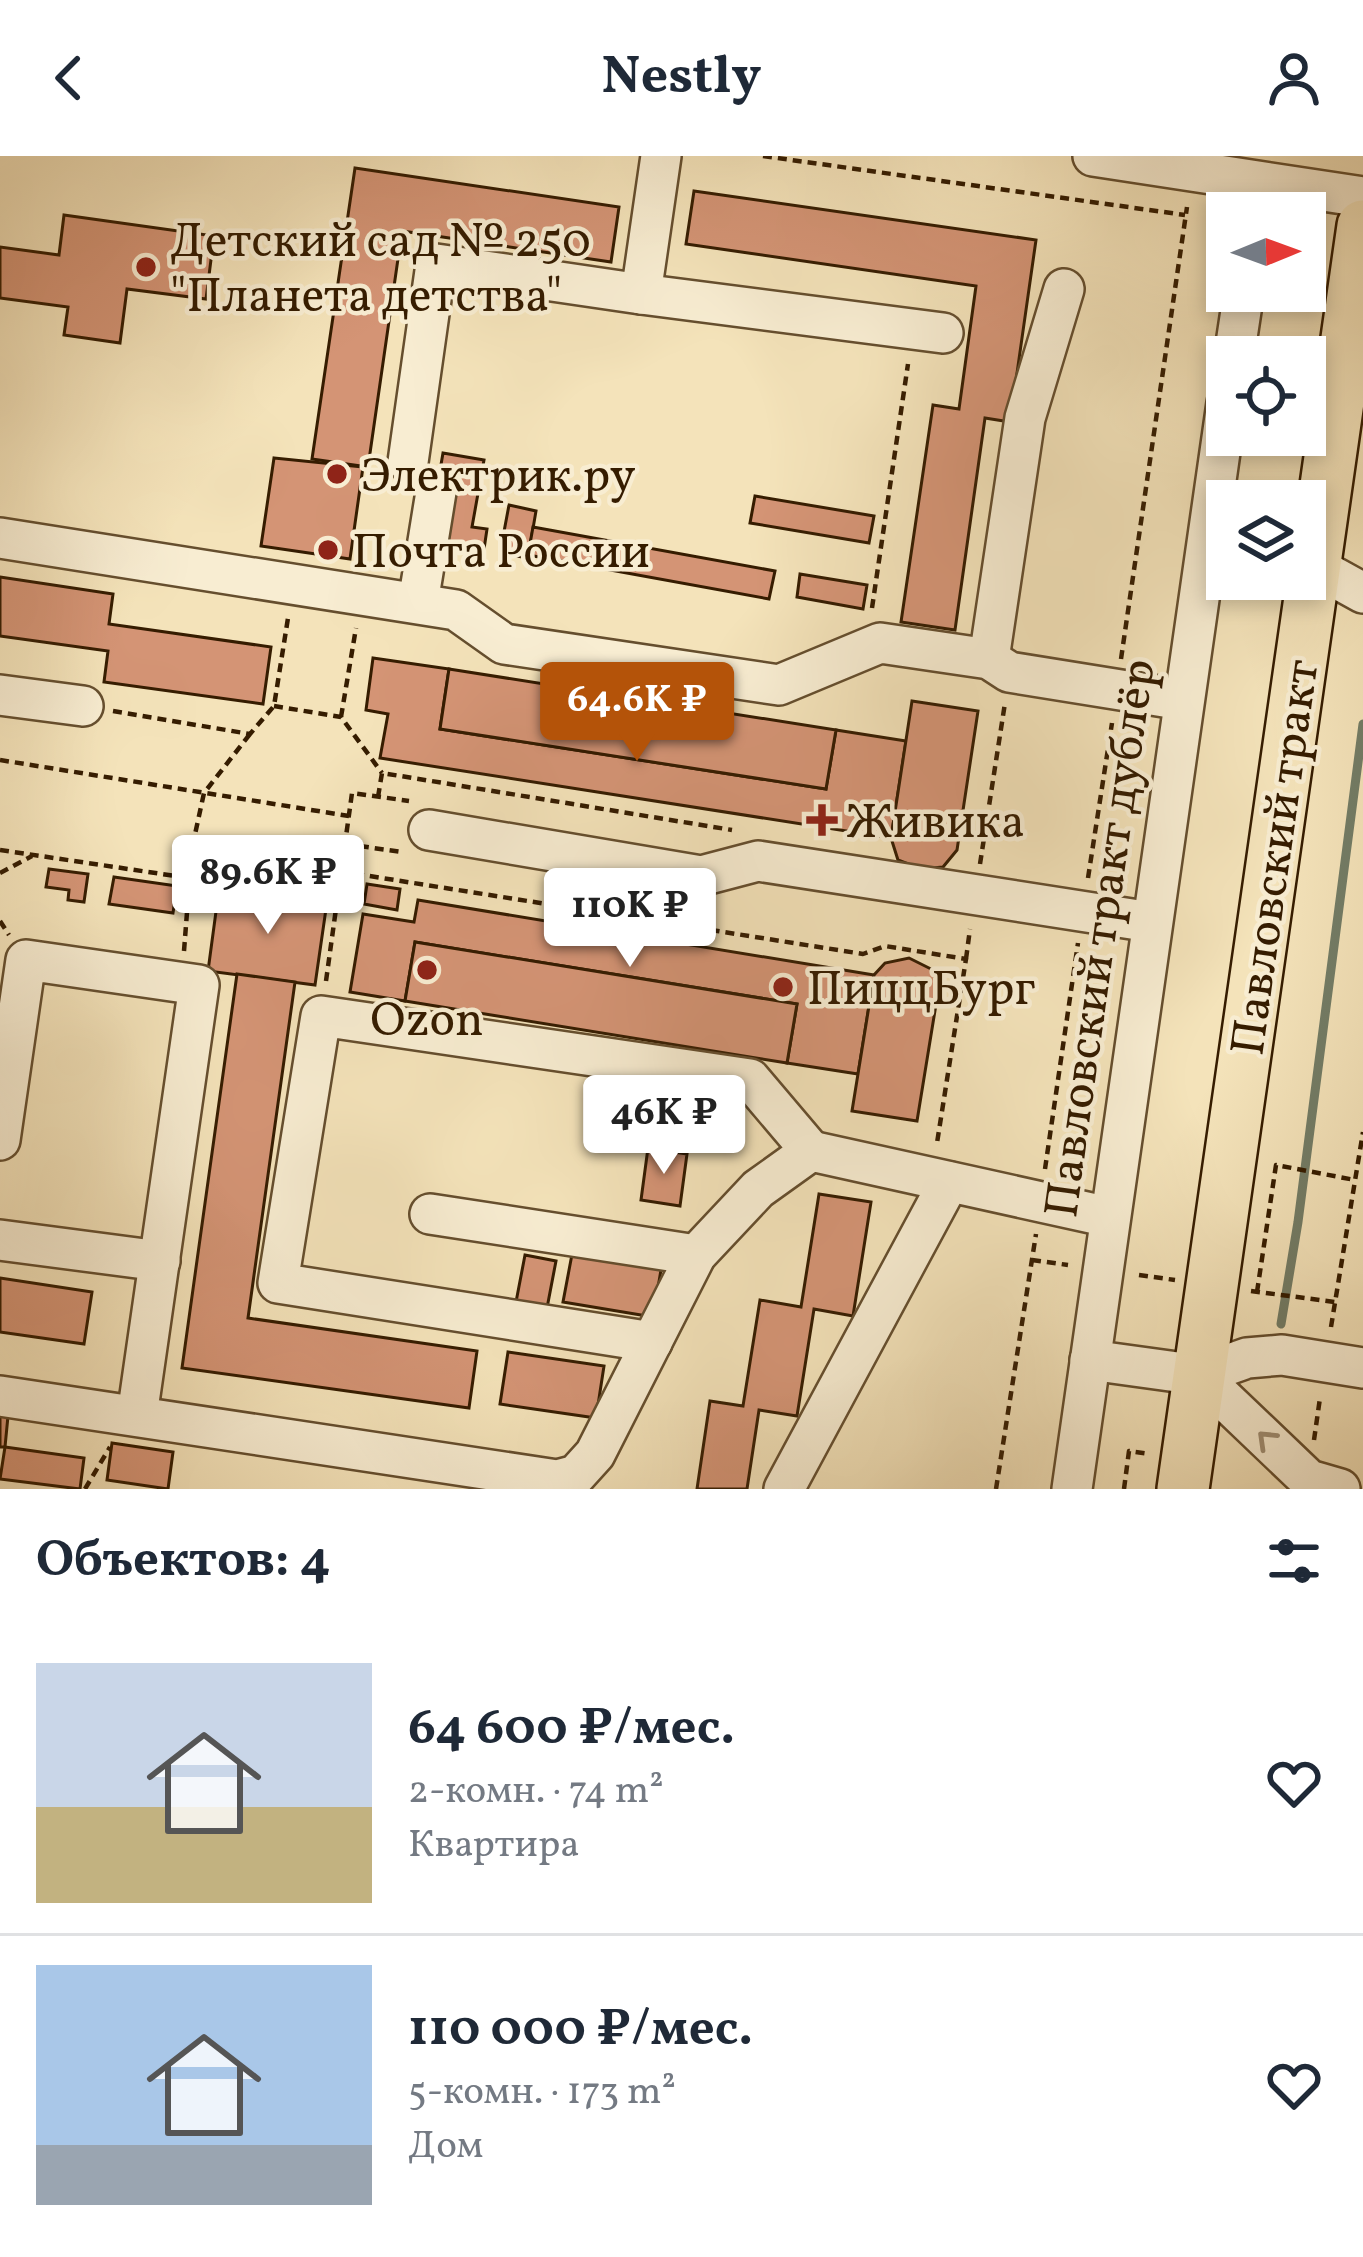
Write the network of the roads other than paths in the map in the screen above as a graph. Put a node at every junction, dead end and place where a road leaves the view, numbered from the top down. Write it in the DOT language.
graph roads {
  1 [pos="661,156"];
  2 [pos="1093,156"];
  3 [pos="1258,183"];
  4 [pos="1363,197"];
  5 [pos="1363,226"];
  6 [pos="1064,289"];
  7 [pos="641,294"];
  8 [pos="928,331"];
  9 [pos="1219,456"];
  10 [pos="408,462"];
  11 [pos="1326,483"];
  12 [pos="436,492"];
  13 [pos="0,538"];
  14 [pos="1326,573"];
  15 [pos="1363,593"];
  16 [pos="1309,600"];
  17 [pos="418,604"];
  18 [pos="999,666"];
  19 [pos="0,694"];
  20 [pos="1183,700"];
  21 [pos="83,706"];
  22 [pos="414,828"];
  23 [pos="1150,922"];
  24 [pos="0,1140"];
  25 [pos="811,1151"];
  26 [pos="940,1180"];
  27 [pos="430,1214"];
  28 [pos="1109,1217"];
  29 [pos="0,1240"];
  30 [pos="696,1255"];
  31 [pos="160,1261"];
  32 [pos="652,1342"];
  33 [pos="1090,1360"];
  34 [pos="1344,1365"];
  35 [pos="1199,1375"];
  36 [pos="0,1396"];
  37 [pos="133,1415"];
  38 [pos="1324,1485"];
  39 [pos="784,1489"];
  40 [pos="1072,1489"];
  41 [pos="1183,1489"];
  1 -- 7 [label="street"];
  2 -- 3 [label="street"];
  3 -- 4 [label="street"];
  5 -- 11 [label="main road, Павловский тракт"];
  6 -- 18 [label="street"];
  7 -- 8 [label="street"];
  7 -- 10 [label="street"];
  9 -- 20 [label="street, Павловский тракт дублёр"];
  12 -- 17 [label="street"];
  13 -- 17 [label="street"];
  14 -- 15 [label="street"];
  16 -- 35 [label="main road, Павловский тракт"];
  17 -- 18 [label="street"];
  18 -- 20 [label="street"];
  19 -- 21 [label="street"];
  20 -- 23 [label="street, Павловский тракт дублёр"];
  22 -- 23 [label="street"];
  23 -- 28 [label="street, Павловский тракт дублёр"];
  24 -- 31 [label="street"];
  25 -- 26 [label="street"];
  25 -- 30 [label="street"];
  25 -- 32 [label="street"];
  26 -- 28 [label="street"];
  26 -- 39 [label="street"];
  27 -- 30 [label="street"];
  28 -- 33 [label="street, Павловский тракт дублёр"];
  29 -- 31 [label="street"];
  30 -- 32 [label="street"];
  31 -- 37 [label="street"];
  32 -- 37 [label="street"];
  33 -- 35 [label="street"];
  33 -- 40 [label="street, Павловский тракт дублёр"];
  34 -- 35 [label="street"];
  38 -- 35 [label="street, one-way"];
  35 -- 41 [label="main road, Павловский тракт"];
  36 -- 37 [label="street"];
}
